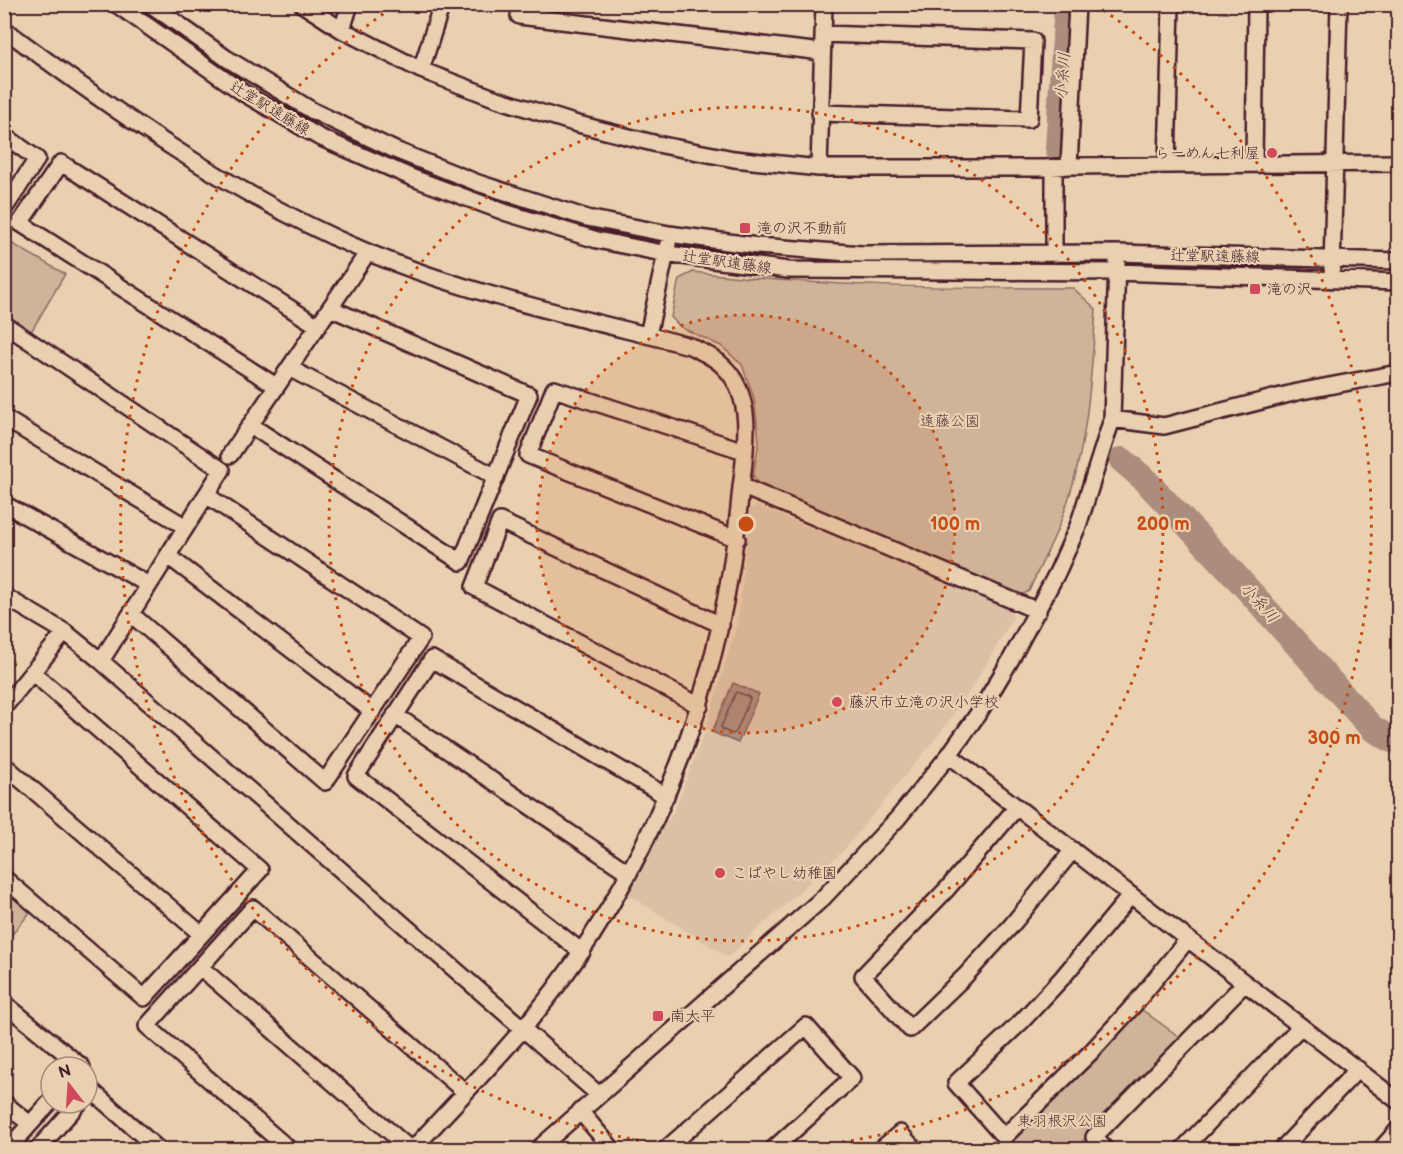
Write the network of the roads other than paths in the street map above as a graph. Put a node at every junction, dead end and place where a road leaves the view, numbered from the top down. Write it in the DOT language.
graph roads {
  1 [pos="116,4"];
  2 [pos="302,4"];
  3 [pos="350,4"];
  4 [pos="442,4"];
  5 [pos="521,4"];
  6 [pos="824,4"];
  7 [pos="1077,4"];
  8 [pos="1171,4"];
  9 [pos="1256,4"];
  10 [pos="1339,4"];
  11 [pos="154,6"];
  12 [pos="141,23"];
  13 [pos="4,29"];
  14 [pos="342,30"];
  15 [pos="823,34"];
  16 [pos="822,52"];
  17 [pos="421,70"];
  18 [pos="820,112"];
  19 [pos="4,135"];
  20 [pos="1335,163"];
  21 [pos="1254,164"];
  22 [pos="1398,164"];
  23 [pos="1167,165"];
  24 [pos="1061,167"];
  25 [pos="819,168"];
  26 [pos="4,209"];
  27 [pos="669,234"];
  28 [pos="368,252"];
  29 [pos="1117,253"];
  30 [pos="667,254"];
  31 [pos="1054,254"];
  32 [pos="1332,258"];
  33 [pos="1398,261"];
  34 [pos="1116,272"];
  35 [pos="1332,278"];
  36 [pos="1398,282"];
  37 [pos="330,308"];
  38 [pos="4,324"];
  39 [pos="318,326"];
  40 [pos="648,335"];
  41 [pos="289,368"];
  42 [pos="1398,373"];
  43 [pos="276,386"];
  44 [pos="4,418"];
  45 [pos="1112,419"];
  46 [pos="250,425"];
  47 [pos="744,451"];
  48 [pos="230,455"];
  49 [pos="496,477"];
  50 [pos="741,486"];
  51 [pos="206,495"];
  52 [pos="4,504"];
  53 [pos="186,527"];
  54 [pos="736,539"];
  55 [pos="168,556"];
  56 [pos="149,585"];
  57 [pos="4,596"];
  58 [pos="1038,611"];
  59 [pos="130,614"];
  60 [pos="721,626"];
  61 [pos="65,632"];
  62 [pos="101,661"];
  63 [pos="32,672"];
  64 [pos="6,703"];
  65 [pos="700,706"];
  66 [pos="372,711"];
  67 [pos="395,715"];
  68 [pos="949,755"];
  69 [pos="4,765"];
  70 [pos="666,796"];
  71 [pos="1017,807"];
  72 [pos="1073,850"];
  73 [pos="629,873"];
  74 [pos="4,878"];
  75 [pos="1131,895"];
  76 [pos="201,934"];
  77 [pos="1188,939"];
  78 [pos="582,952"];
  79 [pos="200,967"];
  80 [pos="1245,982"];
  81 [pos="4,1003"];
  82 [pos="1301,1026"];
  83 [pos="523,1028"];
  84 [pos="67,1055"];
  85 [pos="1358,1069"];
  86 [pos="465,1092"];
  87 [pos="599,1095"];
  88 [pos="99,1097"];
  89 [pos="1398,1101"];
  90 [pos="4,1103"];
  91 [pos="580,1112"];
  92 [pos="39,1114"];
  93 [pos="68,1115"];
  94 [pos="30,1124"];
  95 [pos="1398,1130"];
  96 [pos="7,1149"];
  97 [pos="37,1149"];
  98 [pos="159,1149"];
  99 [pos="290,1149"];
  100 [pos="411,1149"];
  101 [pos="537,1149"];
  102 [pos="613,1149"];
  103 [pos="665,1149"];
  104 [pos="772,1149"];
  105 [pos="880,1149"];
  106 [pos="915,1149"];
  107 [pos="1106,1149"];
  108 [pos="1182,1149"];
  109 [pos="1281,1149"];
  110 [pos="1380,1149"];
  1 -- 12 [label="street, 辻堂駅遠藤線"];
  2 -- 14 [label="street"];
  3 -- 14 [label="street"];
  4 -- 17 [label="street"];
  5 -- 16 [label="street"];
  6 -- 15 [label="street"];
  7 -- 24 [label="street"];
  8 -- 23 [label="street"];
  9 -- 21 [label="street"];
  10 -- 20 [label="street"];
  11 -- 12 [label="street"];
  11 -- 27 [label="street, 辻堂駅遠藤線"];
  12 -- 30 [label="street, 辻堂駅遠藤線"];
  13 -- 28 [label="street"];
  14 -- 17 [label="street"];
  15 -- 16 [label="street"];
  15 -- 18 [label="street"];
  16 -- 18 [label="street"];
  17 -- 25 [label="street"];
  18 -- 25 [label="street"];
  19 -- 26 [label="street"];
  20 -- 21 [label="street"];
  20 -- 22 [label="street"];
  20 -- 32 [label="street"];
  21 -- 23 [label="street"];
  23 -- 24 [label="street"];
  24 -- 25 [label="street"];
  24 -- 31 [label="street"];
  27 -- 30 [label="street"];
  27 -- 31 [label="street, 辻堂駅遠藤線"];
  28 -- 37 [label="street"];
  28 -- 40 [label="street"];
  29 -- 31 [label="street, 辻堂駅遠藤線"];
  29 -- 32 [label="street, 辻堂駅遠藤線"];
  29 -- 34 [label="street"];
  30 -- 34 [label="street, 辻堂駅遠藤線"];
  30 -- 40 [label="street"];
  32 -- 33 [label="street, 辻堂駅遠藤線"];
  32 -- 35 [label="street"];
  34 -- 35 [label="street, 辻堂駅遠藤線"];
  34 -- 45 [label="street"];
  35 -- 36 [label="street, 辻堂駅遠藤線"];
  37 -- 39 [label="street"];
  37 -- 49 [label="street"];
  38 -- 51 [label="street"];
  39 -- 41 [label="street"];
  39 -- 43 [label="street"];
  40 -- 47 [label="street"];
  41 -- 43 [label="street"];
  41 -- 49 [label="street"];
  42 -- 45 [label="street"];
  43 -- 46 [label="street"];
  44 -- 53 [label="street"];
  45 -- 58 [label="street"];
  46 -- 48 [label="street"];
  46 -- 49 [label="street"];
  47 -- 50 [label="street"];
  47 -- 54 [label="street"];
  50 -- 54 [label="street"];
  50 -- 58 [label="street"];
  51 -- 53 [label="street"];
  51 -- 66 [label="street"];
  52 -- 56 [label="street"];
  53 -- 55 [label="street"];
  54 -- 60 [label="street"];
  55 -- 56 [label="street"];
  55 -- 66 [label="street"];
  56 -- 59 [label="street"];
  57 -- 61 [label="street"];
  58 -- 68 [label="street"];
  59 -- 62 [label="street"];
  59 -- 66 [label="street"];
  60 -- 65 [label="street"];
  60 -- 65 [label="street"];
  61 -- 62 [label="street"];
  61 -- 63 [label="street"];
  62 -- 83 [label="street"];
  63 -- 64 [label="street"];
  63 -- 76 [label="street"];
  65 -- 70 [label="street"];
  67 -- 70 [label="street"];
  67 -- 73 [label="street"];
  67 -- 78 [label="street"];
  68 -- 71 [label="street"];
  68 -- 87 [label="street"];
  69 -- 76 [label="street"];
  70 -- 73 [label="street"];
  71 -- 72 [label="street"];
  71 -- 72 [label="street"];
  72 -- 75 [label="street"];
  73 -- 78 [label="street"];
  74 -- 76 [label="street"];
  75 -- 77 [label="street"];
  75 -- 77 [label="street"];
  77 -- 80 [label="street"];
  78 -- 83 [label="street"];
  79 -- 86 [label="street"];
  79 -- 99 [label="street"];
  79 -- 100 [label="street"];
  80 -- 82 [label="street"];
  80 -- 107 [label="street"];
  81 -- 84 [label="street"];
  82 -- 85 [label="street"];
  82 -- 108 [label="street"];
  83 -- 86 [label="street"];
  83 -- 87 [label="street"];
  85 -- 89 [label="street"];
  85 -- 109 [label="street"];
  86 -- 100 [label="street"];
  87 -- 91 [label="street"];
  88 -- 98 [label="street"];
  90 -- 94 [label="street"];
  91 -- 101 [label="street"];
  91 -- 102 [label="street"];
  92 -- 94 [label="street"];
  93 -- 97 [label="street"];
  94 -- 96 [label="street"];
  95 -- 110 [label="street"];
  103 -- 104 [label="street"];
  105 -- 106 [label="street"];
}
